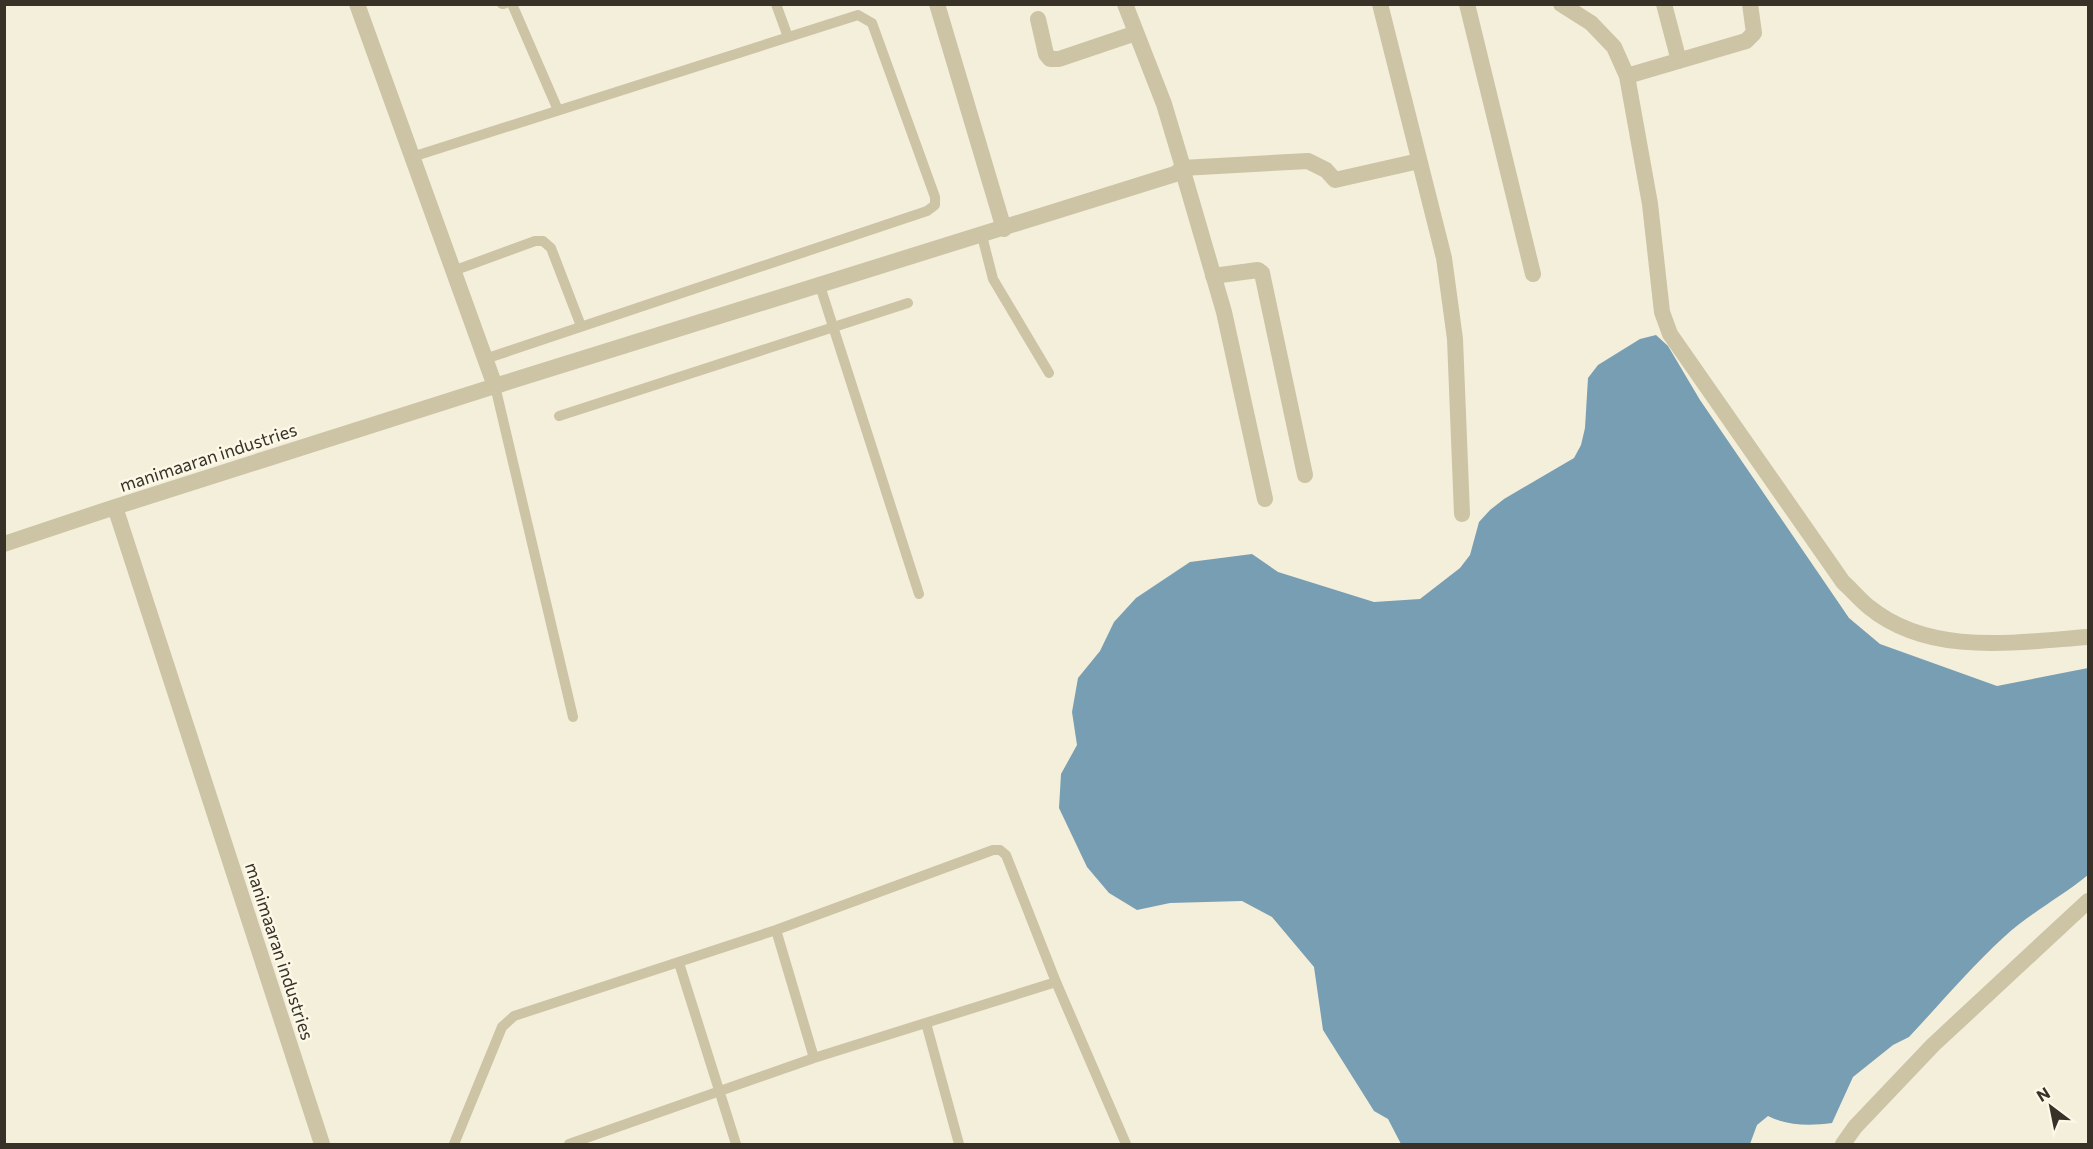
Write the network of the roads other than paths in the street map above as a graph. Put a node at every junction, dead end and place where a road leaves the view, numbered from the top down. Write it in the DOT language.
graph roads {
  1 [pos="357,4"];
  2 [pos="512,4"];
  3 [pos="776,4"];
  4 [pos="937,4"];
  5 [pos="1125,4"];
  6 [pos="1380,4"];
  7 [pos="1467,4"];
  8 [pos="1561,4"];
  9 [pos="1664,4"];
  10 [pos="1750,4"];
  11 [pos="1038,19"];
  12 [pos="1136,33"];
  13 [pos="788,37"];
  14 [pos="1678,61"];
  15 [pos="1627,76"];
  16 [pos="558,110"];
  17 [pos="412,157"];
  18 [pos="1419,161"];
  19 [pos="1182,168"];
  20 [pos="1004,229"];
  21 [pos="982,236"];
  22 [pos="453,271"];
  23 [pos="1533,274"];
  24 [pos="1213,276"];
  25 [pos="820,286"];
  26 [pos="908,303"];
  27 [pos="581,326"];
  28 [pos="833,327"];
  29 [pos="485,358"];
  30 [pos="1049,373"];
  31 [pos="495,386"];
  32 [pos="559,416"];
  33 [pos="1305,475"];
  34 [pos="1265,499"];
  35 [pos="115,507"];
  36 [pos="1462,514"];
  37 [pos="4,544"];
  38 [pos="919,594"];
  39 [pos="2088,638"];
  40 [pos="573,717"];
  41 [pos="2088,902"];
  42 [pos="776,930"];
  43 [pos="679,963"];
  44 [pos="1056,982"];
  45 [pos="926,1023"];
  46 [pos="814,1058"];
  47 [pos="721,1092"];
  48 [pos="322,1144"];
  49 [pos="454,1144"];
  50 [pos="569,1144"];
  51 [pos="736,1144"];
  52 [pos="959,1144"];
  53 [pos="1126,1144"];
  54 [pos="1844,1144"];
  1 -- 17 [label="street"];
  2 -- 16 [label="lane"];
  3 -- 13 [label="lane"];
  4 -- 20 [label="street"];
  5 -- 12 [label="street"];
  6 -- 18 [label="street"];
  7 -- 23 [label="street"];
  8 -- 15 [label="street"];
  9 -- 14 [label="street"];
  10 -- 14 [label="street"];
  11 -- 12 [label="street"];
  12 -- 19 [label="street"];
  13 -- 16 [label="lane"];
  13 -- 27 [label="lane"];
  14 -- 15 [label="street"];
  15 -- 39 [label="street"];
  16 -- 17 [label="lane"];
  17 -- 22 [label="street"];
  18 -- 19 [label="street"];
  18 -- 36 [label="street"];
  19 -- 20 [label="street, manimaaran industries"];
  19 -- 24 [label="street"];
  20 -- 21 [label="street, manimaaran industries"];
  21 -- 25 [label="street, manimaaran industries"];
  21 -- 30 [label="lane"];
  22 -- 27 [label="lane"];
  22 -- 29 [label="street"];
  24 -- 33 [label="street"];
  24 -- 34 [label="street"];
  25 -- 28 [label="lane"];
  25 -- 31 [label="street, manimaaran industries"];
  26 -- 28 [label="lane"];
  27 -- 29 [label="lane"];
  28 -- 32 [label="lane"];
  28 -- 38 [label="lane"];
  29 -- 31 [label="street"];
  31 -- 35 [label="street, manimaaran industries"];
  31 -- 40 [label="lane"];
  35 -- 37 [label="street"];
  35 -- 48 [label="street, manimaaran industries"];
  41 -- 54 [label="street"];
  42 -- 43 [label="lane"];
  42 -- 44 [label="lane"];
  42 -- 46 [label="lane"];
  43 -- 47 [label="lane"];
  43 -- 49 [label="lane"];
  44 -- 45 [label="lane"];
  44 -- 53 [label="lane"];
  45 -- 46 [label="lane"];
  45 -- 52 [label="lane"];
  46 -- 47 [label="lane"];
  47 -- 50 [label="lane"];
  47 -- 51 [label="lane"];
}
